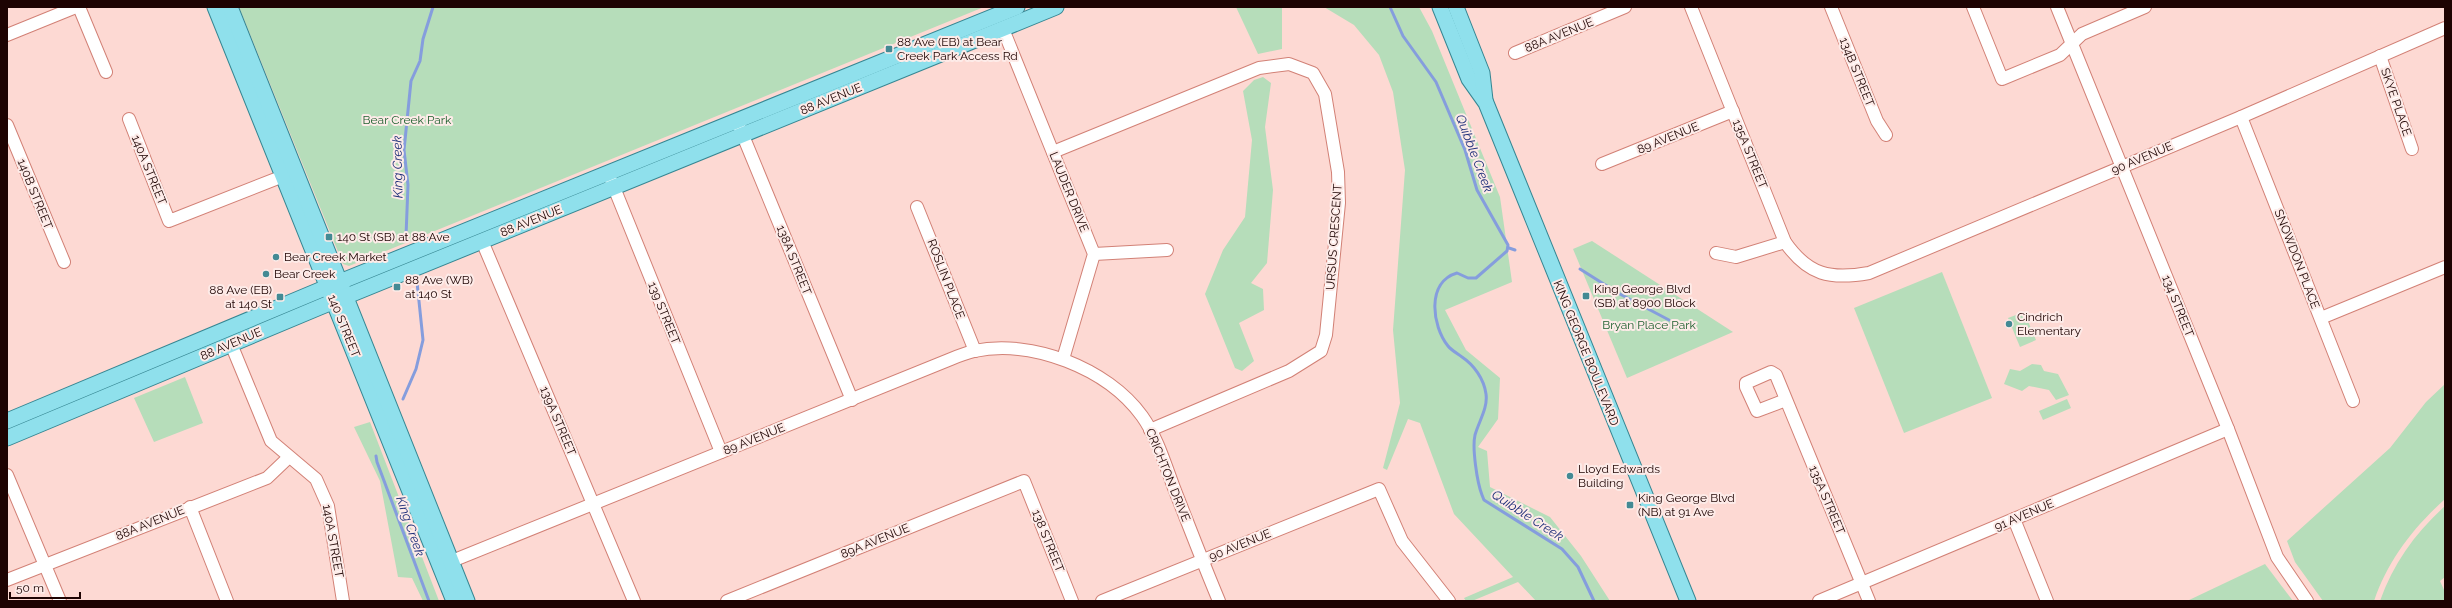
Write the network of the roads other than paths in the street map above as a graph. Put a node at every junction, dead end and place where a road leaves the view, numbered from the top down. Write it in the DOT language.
graph roads {
  1 [pos="77,7"];
  2 [pos="215,7"];
  3 [pos="230,7"];
  4 [pos="1056,7"];
  5 [pos="1440,7"];
  6 [pos="1456,7"];
  7 [pos="1625,7"];
  8 [pos="1691,7"];
  9 [pos="1831,7"];
  10 [pos="1973,7"];
  11 [pos="2057,7"];
  12 [pos="2145,7"];
  13 [pos="1014,8"];
  14 [pos="2445,28"];
  15 [pos="1003,29"];
  16 [pos="7,35"];
  17 [pos="2072,44"];
  18 [pos="1514,53"];
  19 [pos="2380,56"];
  20 [pos="106,72"];
  21 [pos="1486,103"];
  22 [pos="1733,111"];
  23 [pos="2241,117"];
  24 [pos="129,119"];
  25 [pos="737,121"];
  26 [pos="7,125"];
  27 [pos="742,135"];
  28 [pos="1886,135"];
  29 [pos="2412,148"];
  30 [pos="1053,152"];
  31 [pos="1602,164"];
  32 [pos="2122,167"];
  33 [pos="290,173"];
  34 [pos="611,180"];
  35 [pos="917,206"];
  36 [pos="482,241"];
  37 [pos="1785,242"];
  38 [pos="1167,250"];
  39 [pos="1716,253"];
  40 [pos="1094,254"];
  41 [pos="64,262"];
  42 [pos="2445,267"];
  43 [pos="1836,277"];
  44 [pos="334,284"];
  45 [pos="340,299"];
  46 [pos="2320,318"];
  47 [pos="231,344"];
  48 [pos="975,351"];
  49 [pos="1063,359"];
  50 [pos="852,400"];
  51 [pos="1786,400"];
  52 [pos="2353,402"];
  53 [pos="7,421"];
  54 [pos="2228,429"];
  55 [pos="1150,430"];
  56 [pos="7,438"];
  57 [pos="721,452"];
  58 [pos="288,458"];
  59 [pos="7,475"];
  60 [pos="1024,481"];
  61 [pos="593,504"];
  62 [pos="190,507"];
  63 [pos="2014,519"];
  64 [pos="1202,560"];
  65 [pos="452,561"];
  66 [pos="44,565"];
  67 [pos="7,580"];
  68 [pos="1862,583"];
  69 [pos="60,601"];
  70 [pos="227,601"];
  71 [pos="343,601"];
  72 [pos="454,601"];
  73 [pos="467,601"];
  74 [pos="634,601"];
  75 [pos="727,601"];
  76 [pos="1072,601"];
  77 [pos="1102,601"];
  78 [pos="1219,601"];
  79 [pos="1449,601"];
  80 [pos="1688,601"];
  81 [pos="1819,601"];
  82 [pos="1869,601"];
  83 [pos="2047,601"];
  84 [pos="2307,601"];
  1 -- 16 [label="street"];
  1 -- 20 [label="street"];
  2 -- 33 [label="main road, 140 STREET"];
  3 -- 33 [label="main road, 140 STREET"];
  4 -- 15 [label="main road, 88 AVENUE"];
  5 -- 21 [label="main road, KING GEORGE BOULEVARD"];
  6 -- 21 [label="main road, KING GEORGE BOULEVARD"];
  7 -- 18 [label="street, 88A AVENUE"];
  8 -- 22 [label="street, 135A STREET"];
  9 -- 28 [label="street, 134B STREET"];
  10 -- 17 [label="street"];
  11 -- 17 [label="street, 134 STREET"];
  12 -- 17 [label="street"];
  13 -- 15 [label="main road"];
  13 -- 25 [label="main road, 88 AVENUE"];
  14 -- 19 [label="street, 90 AVENUE"];
  15 -- 27 [label="main road, 88 AVENUE"];
  15 -- 30 [label="street, LAUDER DRIVE"];
  17 -- 32 [label="street, 134 STREET"];
  19 -- 23 [label="street, 90 AVENUE"];
  19 -- 29 [label="street, SKYE PLACE"];
  21 -- 80 [label="main road, KING GEORGE BOULEVARD"];
  22 -- 31 [label="street, 89 AVENUE"];
  22 -- 37 [label="street, 135A STREET"];
  23 -- 32 [label="street, 90 AVENUE"];
  23 -- 46 [label="street, SNOWDON PLACE"];
  24 -- 33 [label="street, 140A STREET"];
  25 -- 27 [label="street, 138A STREET"];
  25 -- 34 [label="main road, 88 AVENUE"];
  26 -- 41 [label="street, 140B STREET"];
  27 -- 34 [label="main road, 88 AVENUE"];
  27 -- 50 [label="street, 138A STREET"];
  30 -- 40 [label="street, LAUDER DRIVE"];
  30 -- 55 [label="street, URSUS CRESCENT"];
  32 -- 43 [label="street, 90 AVENUE"];
  32 -- 54 [label="street, 134 STREET"];
  33 -- 44 [label="main road, 140 STREET"];
  34 -- 36 [label="main road, 88 AVENUE"];
  34 -- 44 [label="main road, 88 AVENUE"];
  34 -- 57 [label="street, 139 STREET"];
  35 -- 48 [label="street, ROSLIN PLACE"];
  36 -- 45 [label="main road, 88 AVENUE"];
  36 -- 61 [label="street, 139A STREET"];
  37 -- 39 [label="street"];
  37 -- 43 [label="street, 135A STREET"];
  38 -- 40 [label="street"];
  40 -- 49 [label="street"];
  42 -- 46 [label="street"];
  44 -- 45 [label="main road, 140 STREET"];
  44 -- 53 [label="main road, 88 AVENUE"];
  45 -- 47 [label="main road, 88 AVENUE"];
  45 -- 65 [label="main road, 140 STREET"];
  45 -- 72 [label="main road, 140 STREET"];
  46 -- 52 [label="street, SNOWDON PLACE"];
  47 -- 56 [label="main road, 88 AVENUE"];
  47 -- 58 [label="street, 140A STREET"];
  48 -- 49 [label="street, 89 AVENUE"];
  48 -- 50 [label="street, 89 AVENUE"];
  49 -- 55 [label="street, CRICHTON DRIVE"];
  50 -- 57 [label="street, 89 AVENUE"];
  51 -- 68 [label="street, 135A STREET"];
  54 -- 63 [label="street, 91 AVENUE"];
  54 -- 84 [label="street, 134 STREET"];
  55 -- 64 [label="street, CRICHTON DRIVE"];
  57 -- 61 [label="street, 89 AVENUE"];
  58 -- 62 [label="street, 88A AVENUE"];
  58 -- 71 [label="street, 140A STREET"];
  59 -- 66 [label="street"];
  60 -- 75 [label="street, 89A AVENUE"];
  60 -- 76 [label="street, 138 STREET"];
  61 -- 65 [label="street, 89 AVENUE"];
  61 -- 74 [label="street, 139A STREET"];
  62 -- 66 [label="street, 88A AVENUE"];
  62 -- 70 [label="street"];
  63 -- 68 [label="street, 91 AVENUE"];
  63 -- 83 [label="street"];
  64 -- 77 [label="street, 90 AVENUE"];
  64 -- 78 [label="street, CRICHTON DRIVE"];
  64 -- 79 [label="street, 90 AVENUE"];
  65 -- 73 [label="main road, 140 STREET"];
  66 -- 67 [label="street, 88A AVENUE"];
  66 -- 69 [label="street"];
  68 -- 81 [label="street, 91 AVENUE"];
  68 -- 82 [label="street, 135A STREET"];
}
